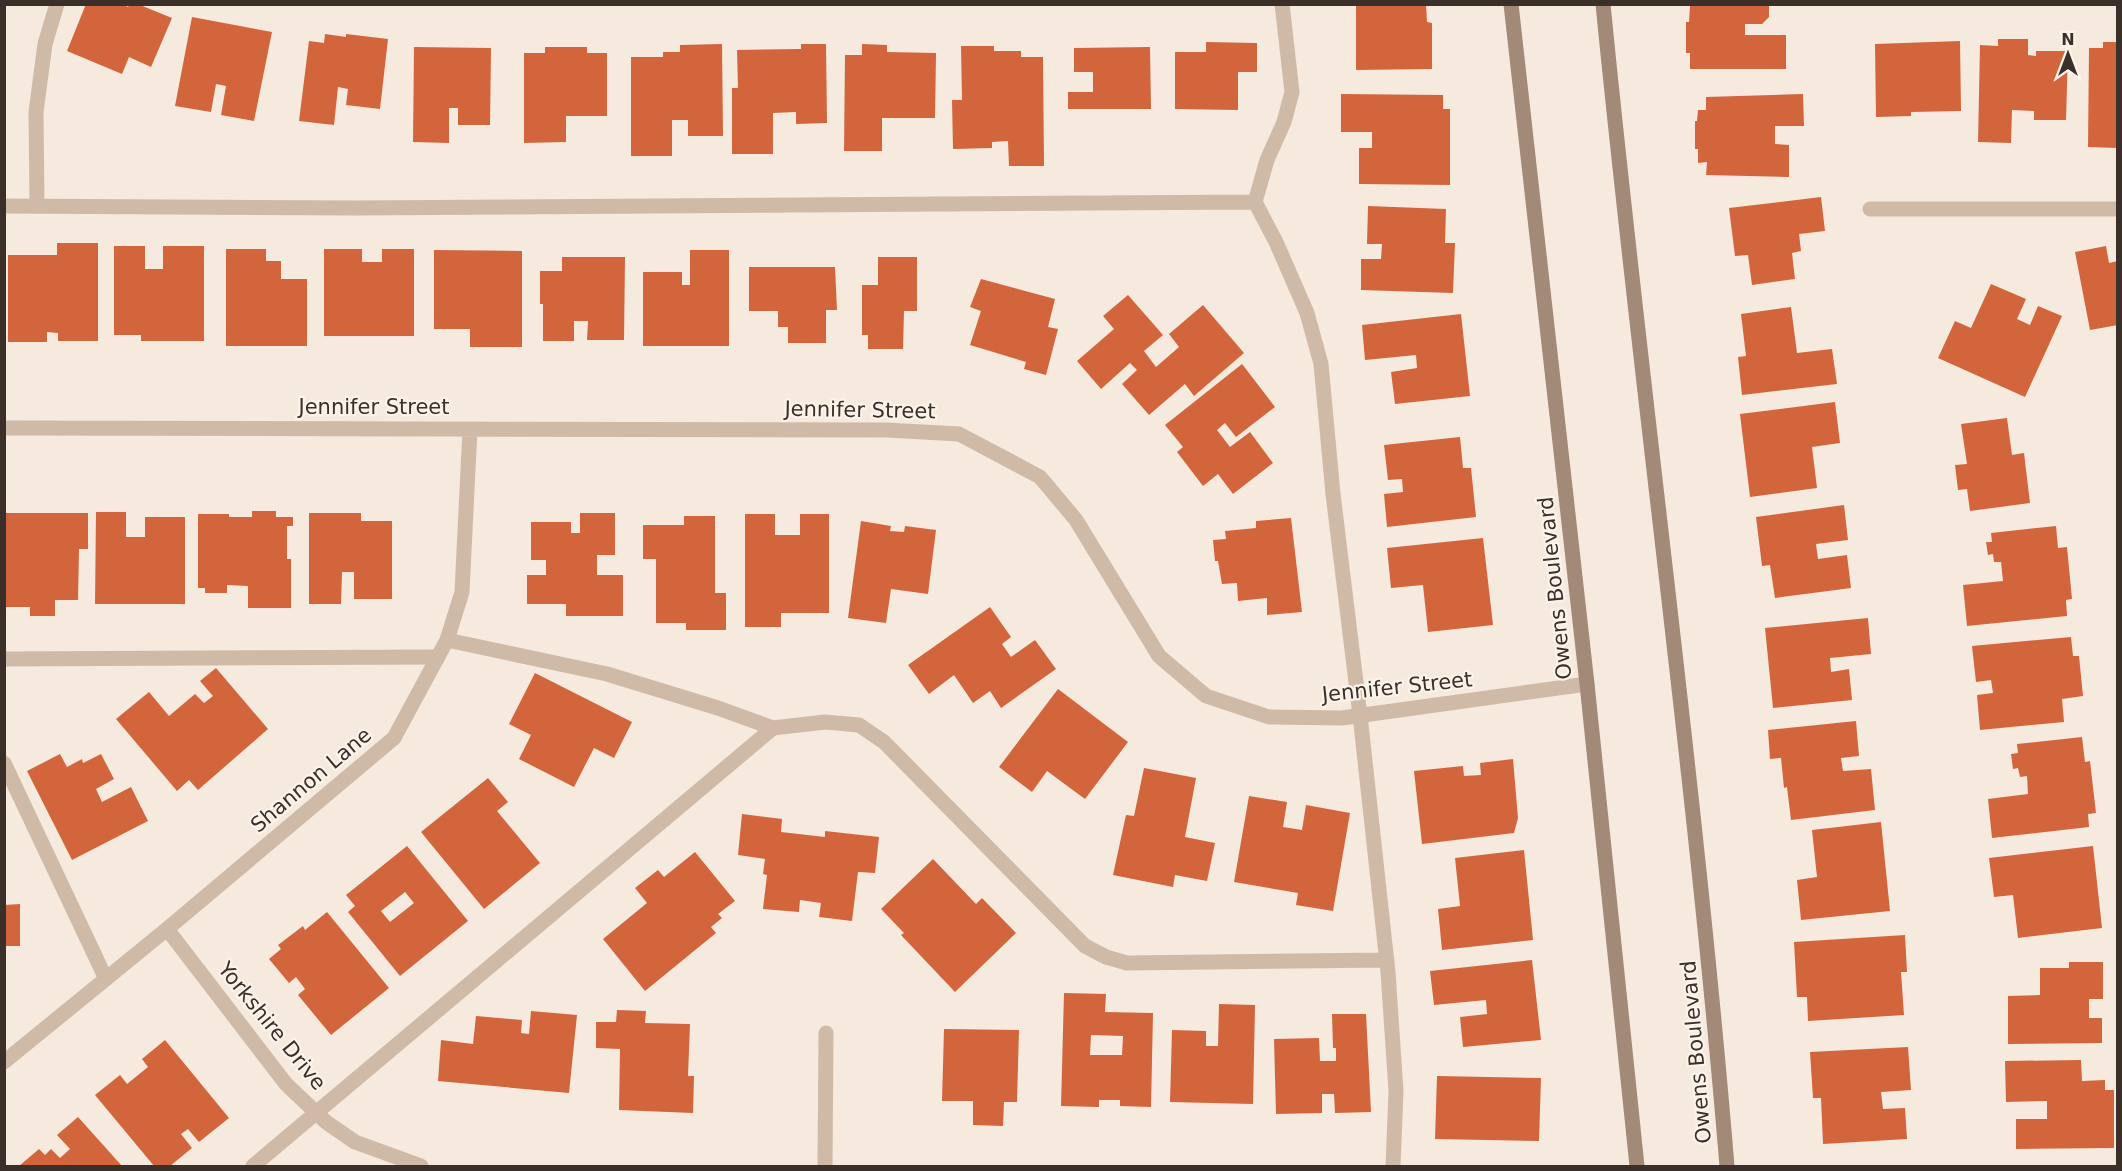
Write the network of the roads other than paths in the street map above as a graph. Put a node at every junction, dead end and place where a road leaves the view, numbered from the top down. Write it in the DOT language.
graph roads {
  1 [pos="57,4"];
  2 [pos="1282,4"];
  3 [pos="1511,4"];
  4 [pos="1603,4"];
  5 [pos="1256,201"];
  6 [pos="4,206"];
  7 [pos="37,206"];
  8 [pos="1870,209"];
  9 [pos="2118,209"];
  10 [pos="4,428"];
  11 [pos="470,429"];
  12 [pos="447,640"];
  13 [pos="438,657"];
  14 [pos="4,659"];
  15 [pos="1587,684"];
  16 [pos="1360,715"];
  17 [pos="773,728"];
  18 [pos="4,763"];
  19 [pos="167,929"];
  20 [pos="1387,960"];
  21 [pos="106,979"];
  22 [pos="826,1033"];
  23 [pos="4,1062"];
  24 [pos="317,1113"];
  25 [pos="253,1167"];
  26 [pos="421,1167"];
  27 [pos="825,1167"];
  28 [pos="1393,1167"];
  29 [pos="1637,1167"];
  30 [pos="1727,1167"];
  1 -- 7 [label="street"];
  2 -- 5 [label="street"];
  3 -- 15 [label="street, Owens Boulevard"];
  4 -- 30 [label="street, Owens Boulevard"];
  5 -- 7 [label="street"];
  5 -- 16 [label="street"];
  6 -- 7 [label="street"];
  8 -- 9 [label="street"];
  10 -- 11 [label="street, Jennifer Street"];
  11 -- 12 [label="street, Shannon Lane"];
  11 -- 16 [label="street, Jennifer Street"];
  12 -- 13 [label="street, Shannon Lane"];
  12 -- 17 [label="street"];
  13 -- 14 [label="street"];
  13 -- 19 [label="street, Shannon Lane"];
  15 -- 16 [label="street, Jennifer Street"];
  15 -- 29 [label="street, Owens Boulevard"];
  16 -- 20 [label="street"];
  17 -- 20 [label="street"];
  17 -- 24 [label="street"];
  18 -- 21 [label="street"];
  19 -- 21 [label="street, Shannon Lane"];
  19 -- 24 [label="street, Yorkshire Drive"];
  20 -- 28 [label="street"];
  21 -- 23 [label="street, Shannon Lane"];
  22 -- 27 [label="street"];
  24 -- 25 [label="street"];
  24 -- 26 [label="street, Yorkshire Drive"];
}
